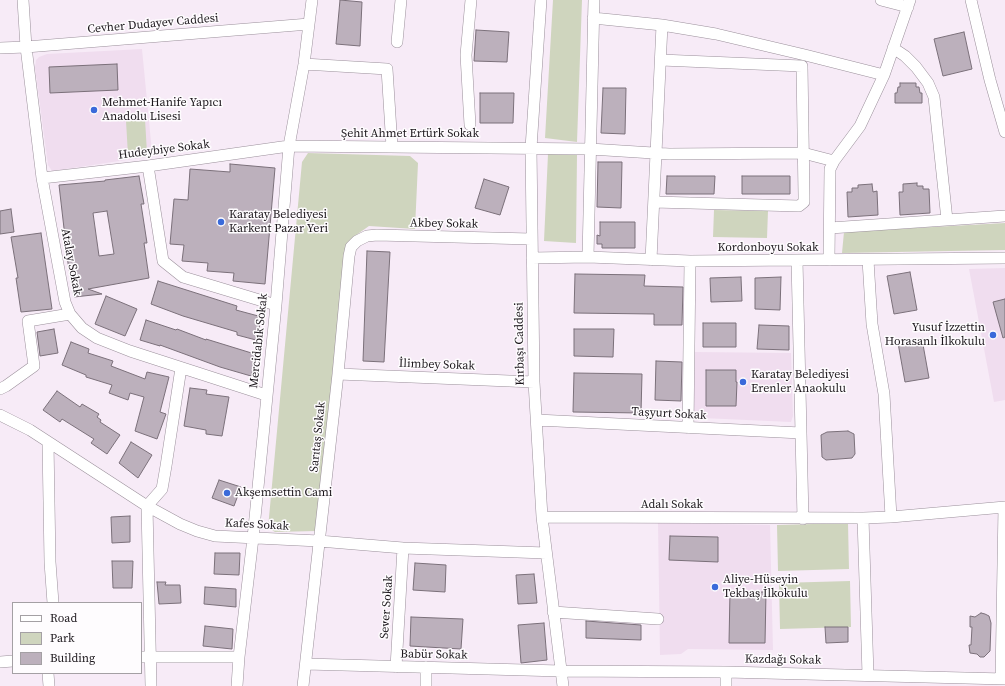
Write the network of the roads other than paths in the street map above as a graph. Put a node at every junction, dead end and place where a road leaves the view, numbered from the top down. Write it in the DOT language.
graph roads {
  1 [pos="23,0"];
  2 [pos="312,0"];
  3 [pos="401,0"];
  4 [pos="471,0"];
  5 [pos="541,0"];
  6 [pos="594,0"];
  7 [pos="881,0"];
  8 [pos="971,0"];
  9 [pos="909,3"];
  10 [pos="593,18"];
  11 [pos="309,24"];
  12 [pos="662,25"];
  13 [pos="397,42"];
  14 [pos="26,47"];
  15 [pos="0,48"];
  16 [pos="893,48"];
  17 [pos="805,55"];
  18 [pos="661,60"];
  19 [pos="304,64"];
  20 [pos="802,66"];
  21 [pos="884,75"];
  22 [pos="470,125"];
  23 [pos="1005,132"];
  24 [pos="288,146"];
  25 [pos="392,147"];
  26 [pos="531,148"];
  27 [pos="590,149"];
  28 [pos="657,152"];
  29 [pos="803,153"];
  30 [pos="834,161"];
  31 [pos="148,166"];
  32 [pos="42,178"];
  33 [pos="654,202"];
  34 [pos="1005,216"];
  35 [pos="947,220"];
  36 [pos="830,228"];
  37 [pos="531,239"];
  38 [pos="357,241"];
  39 [pos="588,257"];
  40 [pos="532,258"];
  41 [pos="1005,258"];
  42 [pos="651,260"];
  43 [pos="797,260"];
  44 [pos="829,260"];
  45 [pos="868,260"];
  46 [pos="690,261"];
  47 [pos="276,305"];
  48 [pos="70,314"];
  49 [pos="181,368"];
  50 [pos="338,374"];
  51 [pos="534,382"];
  52 [pos="0,389"];
  53 [pos="266,395"];
  54 [pos="0,415"];
  55 [pos="537,420"];
  56 [pos="688,428"];
  57 [pos="801,434"];
  58 [pos="48,442"];
  59 [pos="147,506"];
  60 [pos="1005,507"];
  61 [pos="542,517"];
  62 [pos="891,517"];
  63 [pos="863,518"];
  64 [pos="803,519"];
  65 [pos="253,538"];
  66 [pos="319,541"];
  67 [pos="403,548"];
  68 [pos="546,553"];
  69 [pos="53,602"];
  70 [pos="553,612"];
  71 [pos="658,619"];
  72 [pos="146,656"];
  73 [pos="238,657"];
  74 [pos="12,661"];
  75 [pos="0,662"];
  76 [pos="306,664"];
  77 [pos="396,667"];
  78 [pos="426,667"];
  79 [pos="561,672"];
  80 [pos="726,672"];
  81 [pos="48,674"];
  82 [pos="868,675"];
  83 [pos="1003,679"];
  84 [pos="48,686"];
  85 [pos="151,686"];
  86 [pos="237,686"];
  87 [pos="303,686"];
  88 [pos="426,686"];
  89 [pos="563,686"];
  90 [pos="726,686"];
  1 -- 14 [label="street, Atalay Sokak"];
  2 -- 11 [label="street, Mercidabık Sokak"];
  3 -- 13 [label="street"];
  4 -- 22 [label="street"];
  5 -- 26 [label="street, Kırbaşı Caddesi"];
  6 -- 10 [label="street"];
  7 -- 9 [label="street"];
  8 -- 23 [label="street"];
  9 -- 16 [label="street"];
  10 -- 12 [label="street"];
  10 -- 27 [label="street"];
  11 -- 14 [label="street, Cevher Dudayev Caddesi"];
  11 -- 19 [label="street, Mercidabık Sokak"];
  12 -- 17 [label="street"];
  12 -- 18 [label="street"];
  14 -- 15 [label="street, Cevher Dudayev Caddesi"];
  14 -- 32 [label="street, Atalay Sokak"];
  16 -- 21 [label="street"];
  16 -- 35 [label="street"];
  17 -- 20 [label="street"];
  17 -- 21 [label="street"];
  18 -- 20 [label="street"];
  18 -- 28 [label="street"];
  19 -- 24 [label="street, Mercidabık Sokak"];
  19 -- 25 [label="street"];
  20 -- 29 [label="street"];
  21 -- 30 [label="street"];
  24 -- 25 [label="street, Şehit Ahmet Ertürk Sokak"];
  24 -- 31 [label="street, Hudeybiye Sokak"];
  24 -- 47 [label="street, Mercidabık Sokak"];
  25 -- 26 [label="street, Şehit Ahmet Ertürk Sokak"];
  26 -- 27 [label="street, Şehit Ahmet Ertürk Sokak"];
  26 -- 37 [label="street, Kırbaşı Caddesi"];
  27 -- 28 [label="street, Şehit Ahmet Ertürk Sokak"];
  27 -- 39 [label="street"];
  28 -- 29 [label="street, Şehit Ahmet Ertürk Sokak"];
  28 -- 33 [label="street"];
  29 -- 30 [label="street, Şehit Ahmet Ertürk Sokak"];
  29 -- 33 [label="street"];
  30 -- 36 [label="street"];
  31 -- 32 [label="street, Hudeybiye Sokak"];
  31 -- 47 [label="street"];
  32 -- 48 [label="street, Atalay Sokak"];
  33 -- 42 [label="street"];
  34 -- 35 [label="street"];
  35 -- 36 [label="street"];
  36 -- 44 [label="street"];
  37 -- 38 [label="street, Akbey Sokak"];
  37 -- 40 [label="street, Kırbaşı Caddesi"];
  38 -- 50 [label="street, Sarıtaş Sokak"];
  39 -- 40 [label="street, Kordonboyu Sokak"];
  39 -- 42 [label="street, Kordonboyu Sokak"];
  40 -- 51 [label="street, Kırbaşı Caddesi"];
  41 -- 45 [label="street, Kordonboyu Sokak"];
  42 -- 46 [label="street, Kordonboyu Sokak"];
  43 -- 44 [label="street, Kordonboyu Sokak"];
  43 -- 46 [label="street, Kordonboyu Sokak"];
  43 -- 57 [label="street"];
  44 -- 45 [label="street, Kordonboyu Sokak"];
  45 -- 62 [label="street"];
  46 -- 56 [label="street"];
  47 -- 53 [label="street, Mercidabık Sokak"];
  48 -- 49 [label="street, Atalay Sokak"];
  48 -- 52 [label="street"];
  49 -- 53 [label="street, Atalay Sokak"];
  49 -- 59 [label="street"];
  50 -- 51 [label="street, İlimbey Sokak"];
  50 -- 66 [label="street, Sarıtaş Sokak"];
  51 -- 55 [label="street, Kırbaşı Caddesi"];
  53 -- 65 [label="street, Mercidabık Sokak"];
  54 -- 58 [label="street, Kafes Sokak"];
  55 -- 56 [label="street, Taşyurt Sokak"];
  55 -- 61 [label="street, Kırbaşı Caddesi"];
  56 -- 57 [label="street, Taşyurt Sokak"];
  57 -- 64 [label="street"];
  58 -- 59 [label="street, Kafes Sokak"];
  58 -- 69 [label="street"];
  59 -- 65 [label="street, Kafes Sokak"];
  59 -- 72 [label="street"];
  60 -- 62 [label="street, Adalı Sokak"];
  60 -- 83 [label="street"];
  61 -- 64 [label="street, Adalı Sokak"];
  61 -- 68 [label="street, Kırbaşı Caddesi"];
  62 -- 63 [label="street, Adalı Sokak"];
  63 -- 64 [label="street, Adalı Sokak"];
  63 -- 82 [label="street"];
  65 -- 66 [label="street, Kafes Sokak"];
  65 -- 73 [label="street, Mercidabık Sokak"];
  66 -- 67 [label="street, Kafes Sokak"];
  66 -- 76 [label="street, Sarıtaş Sokak"];
  67 -- 68 [label="street, Kafes Sokak"];
  67 -- 77 [label="street, Sever Sokak"];
  68 -- 70 [label="street, Kırbaşı Caddesi"];
  70 -- 71 [label="street"];
  70 -- 79 [label="street, Kırbaşı Caddesi"];
  72 -- 73 [label="street"];
  72 -- 85 [label="street"];
  73 -- 86 [label="street, Mercidabık Sokak"];
  74 -- 75 [label="street"];
  76 -- 77 [label="street, Babür Sokak"];
  76 -- 87 [label="street, Sarıtaş Sokak"];
  77 -- 78 [label="street, Babür Sokak"];
  78 -- 79 [label="street, Babür Sokak"];
  78 -- 88 [label="street"];
  79 -- 80 [label="street, Kazdağı Sokak"];
  79 -- 89 [label="street, Kırbaşı Caddesi"];
  80 -- 82 [label="street, Kazdağı Sokak"];
  80 -- 90 [label="street"];
  81 -- 84 [label="street"];
  82 -- 83 [label="street, Kazdağı Sokak"];
}
